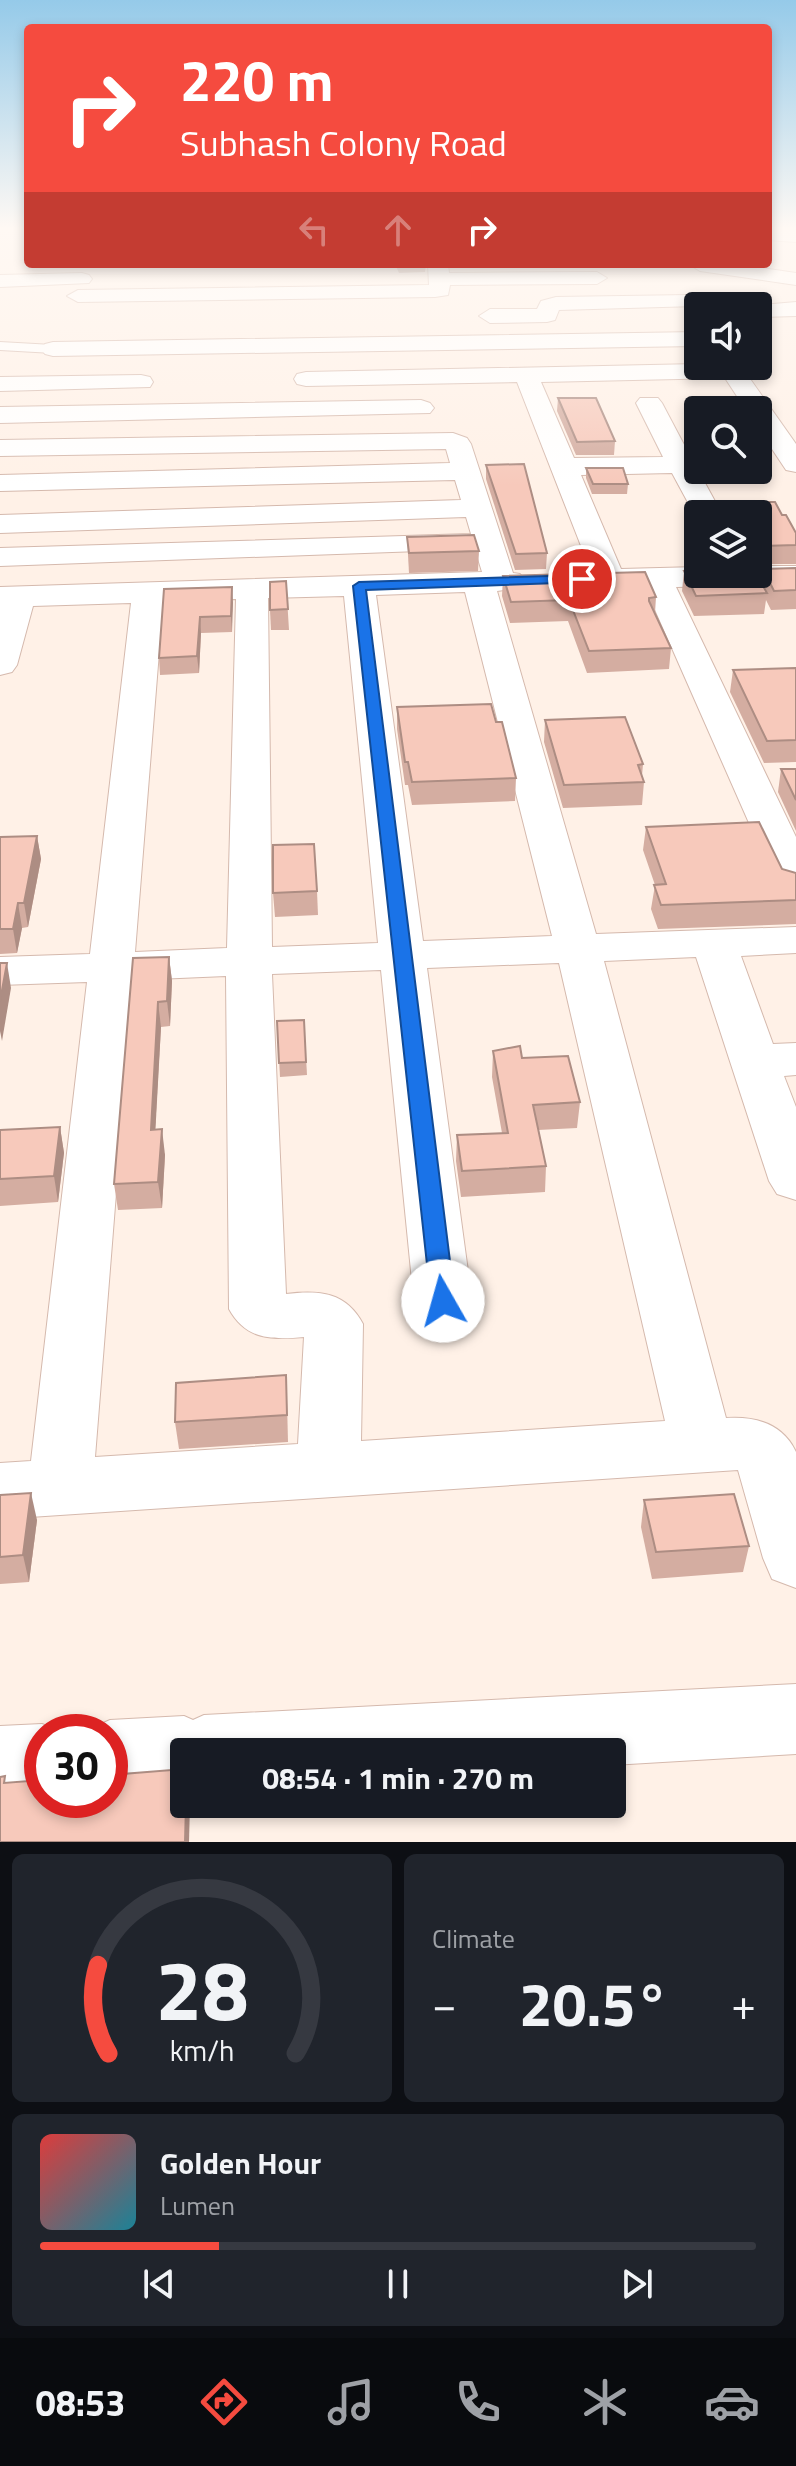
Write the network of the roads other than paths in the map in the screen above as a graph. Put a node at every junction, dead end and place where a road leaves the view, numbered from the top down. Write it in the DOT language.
graph roads {
  1 [pos="155,314"];
  2 [pos="547,314"];
  3 [pos="462,317"];
  4 [pos="796,330"];
  5 [pos="772,331"];
  6 [pos="684,339"];
  7 [pos="0,346"];
  8 [pos="148,348"];
  9 [pos="53,349"];
  10 [pos="684,370"];
  11 [pos="526,375"];
  12 [pos="413,377"];
  13 [pos="306,379"];
  14 [pos="739,380"];
  15 [pos="141,382"];
  16 [pos="0,384"];
  17 [pos="649,403"];
  18 [pos="421,408"];
  19 [pos="135,413"];
  20 [pos="0,415"];
  21 [pos="428,441"];
  22 [pos="128,446"];
  23 [pos="0,448"];
  24 [pos="684,456"];
  25 [pos="772,462"];
  26 [pos="795,462"];
  27 [pos="684,464"];
  28 [pos="563,467"];
  29 [pos="466,471"];
  30 [pos="122,479"];
  31 [pos="0,483"];
  32 [pos="477,508"];
  33 [pos="114,520"];
  34 [pos="0,524"];
  35 [pos="107,554"];
  36 [pos="0,557"];
  37 [pos="488,569"];
  38 [pos="772,575"];
  39 [pos="796,575"];
  40 [pos="684,576"];
  41 [pos="656,577"];
  42 [pos="609,578"];
  43 [pos="359,586"];
  44 [pos="252,590"];
  45 [pos="148,593"];
  46 [pos="99,594"];
  47 [pos="10,597"];
  48 [pos="0,665"];
  49 [pos="796,882"];
  50 [pos="796,940"];
  51 [pos="714,943"];
  52 [pos="578,949"];
  53 [pos="403,955"];
  54 [pos="249,961"];
  55 [pos="111,966"];
  56 [pos="0,971"];
  57 [pos="775,1060"];
  58 [pos="796,1181"];
  59 [pos="443,1301"];
  60 [pos="702,1446"];
  61 [pos="328,1469"];
  62 [pos="30,1489"];
  63 [pos="796,1558"];
  64 [pos="796,1719"];
  65 [pos="455,1738"];
  66 [pos="170,1754"];
  67 [pos="128,1756"];
  68 [pos="24,1762"];
  69 [pos="0,1763"];
  1 -- 8 [label="street"];
  2 -- 3 [label="street"];
  4 -- 5 [label="street"];
  6 -- 8 [label="street"];
  7 -- 9 [label="lane"];
  8 -- 9 [label="street"];
  8 -- 15 [label="street"];
  10 -- 11 [label="street"];
  11 -- 12 [label="street"];
  11 -- 28 [label="street"];
  12 -- 13 [label="street"];
  12 -- 18 [label="street"];
  14 -- 26 [label="street"];
  15 -- 16 [label="street"];
  15 -- 19 [label="street"];
  17 -- 24 [label="street"];
  18 -- 19 [label="street"];
  18 -- 21 [label="street"];
  19 -- 20 [label="street"];
  19 -- 22 [label="street"];
  21 -- 22 [label="street"];
  21 -- 29 [label="street"];
  22 -- 23 [label="street"];
  22 -- 30 [label="street"];
  25 -- 26 [label="street"];
  27 -- 28 [label="street"];
  28 -- 42 [label="street"];
  29 -- 30 [label="street"];
  29 -- 32 [label="street"];
  30 -- 31 [label="street"];
  30 -- 33 [label="street"];
  32 -- 33 [label="street"];
  32 -- 37 [label="street"];
  33 -- 34 [label="street"];
  33 -- 35 [label="street"];
  35 -- 36 [label="street"];
  35 -- 37 [label="street"];
  35 -- 46 [label="street"];
  37 -- 42 [label="street"];
  37 -- 43 [label="street"];
  37 -- 52 [label="street"];
  38 -- 39 [label="street"];
  40 -- 41 [label="street"];
  41 -- 42 [label="street"];
  41 -- 49 [label="street"];
  43 -- 44 [label="street"];
  43 -- 53 [label="street"];
  44 -- 45 [label="street"];
  44 -- 54 [label="street"];
  45 -- 46 [label="street"];
  45 -- 55 [label="street"];
  46 -- 47 [label="street"];
  47 -- 48 [label="street"];
  50 -- 51 [label="street"];
  51 -- 52 [label="street"];
  51 -- 57 [label="street"];
  52 -- 53 [label="street"];
  52 -- 60 [label="street"];
  53 -- 54 [label="street"];
  53 -- 59 [label="street"];
  54 -- 55 [label="street"];
  54 -- 61 [label="street"];
  55 -- 56 [label="street"];
  55 -- 62 [label="street"];
  57 -- 58 [label="street"];
  60 -- 61 [label="street"];
  60 -- 63 [label="street"];
  61 -- 62 [label="street"];
  64 -- 65 [label="street"];
  66 -- 67 [label="street"];
  68 -- 69 [label="street"];
}
